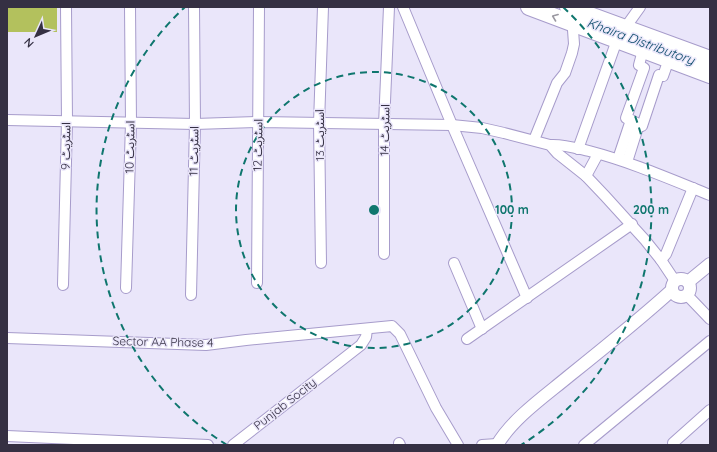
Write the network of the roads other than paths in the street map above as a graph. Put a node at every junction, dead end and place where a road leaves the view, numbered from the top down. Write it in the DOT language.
graph roads {
  1 [pos="66,7"];
  2 [pos="130,7"];
  3 [pos="194,7"];
  4 [pos="260,7"];
  5 [pos="322,7"];
  6 [pos="389,7"];
  7 [pos="403,7"];
  8 [pos="529,7"];
  9 [pos="568,7"];
  10 [pos="640,7"];
  11 [pos="574,24"];
  12 [pos="621,34"];
  13 [pos="644,50"];
  14 [pos="669,59"];
  15 [pos="710,59"];
  16 [pos="644,68"];
  17 [pos="660,75"];
  18 [pos="710,75"];
  19 [pos="7,120"];
  20 [pos="67,121"];
  21 [pos="258,122"];
  22 [pos="635,122"];
  23 [pos="131,123"];
  24 [pos="319,123"];
  25 [pos="195,124"];
  26 [pos="384,125"];
  27 [pos="452,126"];
  28 [pos="534,140"];
  29 [pos="550,145"];
  30 [pos="578,149"];
  31 [pos="598,154"];
  32 [pos="623,161"];
  33 [pos="586,176"];
  34 [pos="693,188"];
  35 [pos="710,195"];
  36 [pos="632,224"];
  37 [pos="384,254"];
  38 [pos="661,260"];
  39 [pos="321,263"];
  40 [pos="454,263"];
  41 [pos="710,264"];
  42 [pos="688,282"];
  43 [pos="256,283"];
  44 [pos="63,285"];
  45 [pos="673,286"];
  46 [pos="126,288"];
  47 [pos="191,295"];
  48 [pos="687,295"];
  49 [pos="527,298"];
  50 [pos="710,319"];
  51 [pos="366,329"];
  52 [pos="482,329"];
  53 [pos="7,338"];
  54 [pos="467,339"];
  55 [pos="710,341"];
  56 [pos="710,410"];
  57 [pos="7,436"];
  58 [pos="673,443"];
  59 [pos="497,444"];
  60 [pos="208,445"];
  61 [pos="233,445"];
  62 [pos="458,445"];
  63 [pos="482,445"];
  64 [pos="584,445"];
  1 -- 20 [label="street, اسٹریٹ 9"];
  2 -- 23 [label="street, اسٹریٹ 10"];
  3 -- 25 [label="street, اسٹریٹ 11"];
  4 -- 21 [label="street, اسٹریٹ 12"];
  5 -- 24 [label="street, اسٹریٹ 13"];
  6 -- 26 [label="street, اسٹریٹ 14"];
  7 -- 27 [label="street"];
  11 -- 8 [label="main road, one-way"];
  9 -- 12 [label="main road"];
  10 -- 12 [label="street"];
  11 -- 12 [label="main road"];
  11 -- 28 [label="street"];
  12 -- 13 [label="main road"];
  12 -- 15 [label="main road"];
  12 -- 30 [label="street"];
  13 -- 14 [label="main road"];
  13 -- 16 [label="street"];
  14 -- 17 [label="street"];
  14 -- 18 [label="main road"];
  16 -- 17 [label="street"];
  16 -- 22 [label="street"];
  17 -- 22 [label="street"];
  19 -- 20 [label="street"];
  20 -- 23 [label="street"];
  20 -- 44 [label="street, اسٹریٹ 9"];
  21 -- 24 [label="street"];
  21 -- 25 [label="street"];
  21 -- 43 [label="street, اسٹریٹ 12"];
  22 -- 32 [label="street"];
  23 -- 25 [label="street"];
  23 -- 46 [label="street, اسٹریٹ 10"];
  24 -- 26 [label="street"];
  24 -- 39 [label="street, اسٹریٹ 13"];
  25 -- 47 [label="street, اسٹریٹ 11"];
  26 -- 27 [label="street"];
  26 -- 37 [label="street, اسٹریٹ 14"];
  27 -- 28 [label="street"];
  27 -- 49 [label="street"];
  28 -- 29 [label="street"];
  29 -- 30 [label="street"];
  29 -- 33 [label="street"];
  30 -- 31 [label="street"];
  31 -- 32 [label="street"];
  31 -- 33 [label="street"];
  32 -- 34 [label="street"];
  33 -- 36 [label="street"];
  34 -- 35 [label="street"];
  34 -- 38 [label="street"];
  36 -- 38 [label="street"];
  36 -- 49 [label="street"];
  38 -- 45 [label="street"];
  40 -- 52 [label="street"];
  41 -- 42 [label="street"];
  42 -- 45 [label="street"];
  42 -- 48 [label="street"];
  45 -- 48 [label="street"];
  45 -- 59 [label="street"];
  48 -- 50 [label="street"];
  49 -- 52 [label="street"];
  51 -- 53 [label="street, Sector AA Phase 4"];
  51 -- 61 [label="street, Punjab Socity"];
  51 -- 62 [label="street, Sector AA Phase 4"];
  52 -- 54 [label="street"];
  55 -- 64 [label="street"];
  56 -- 58 [label="street"];
  57 -- 60 [label="street"];
  59 -- 63 [label="street"];
}
